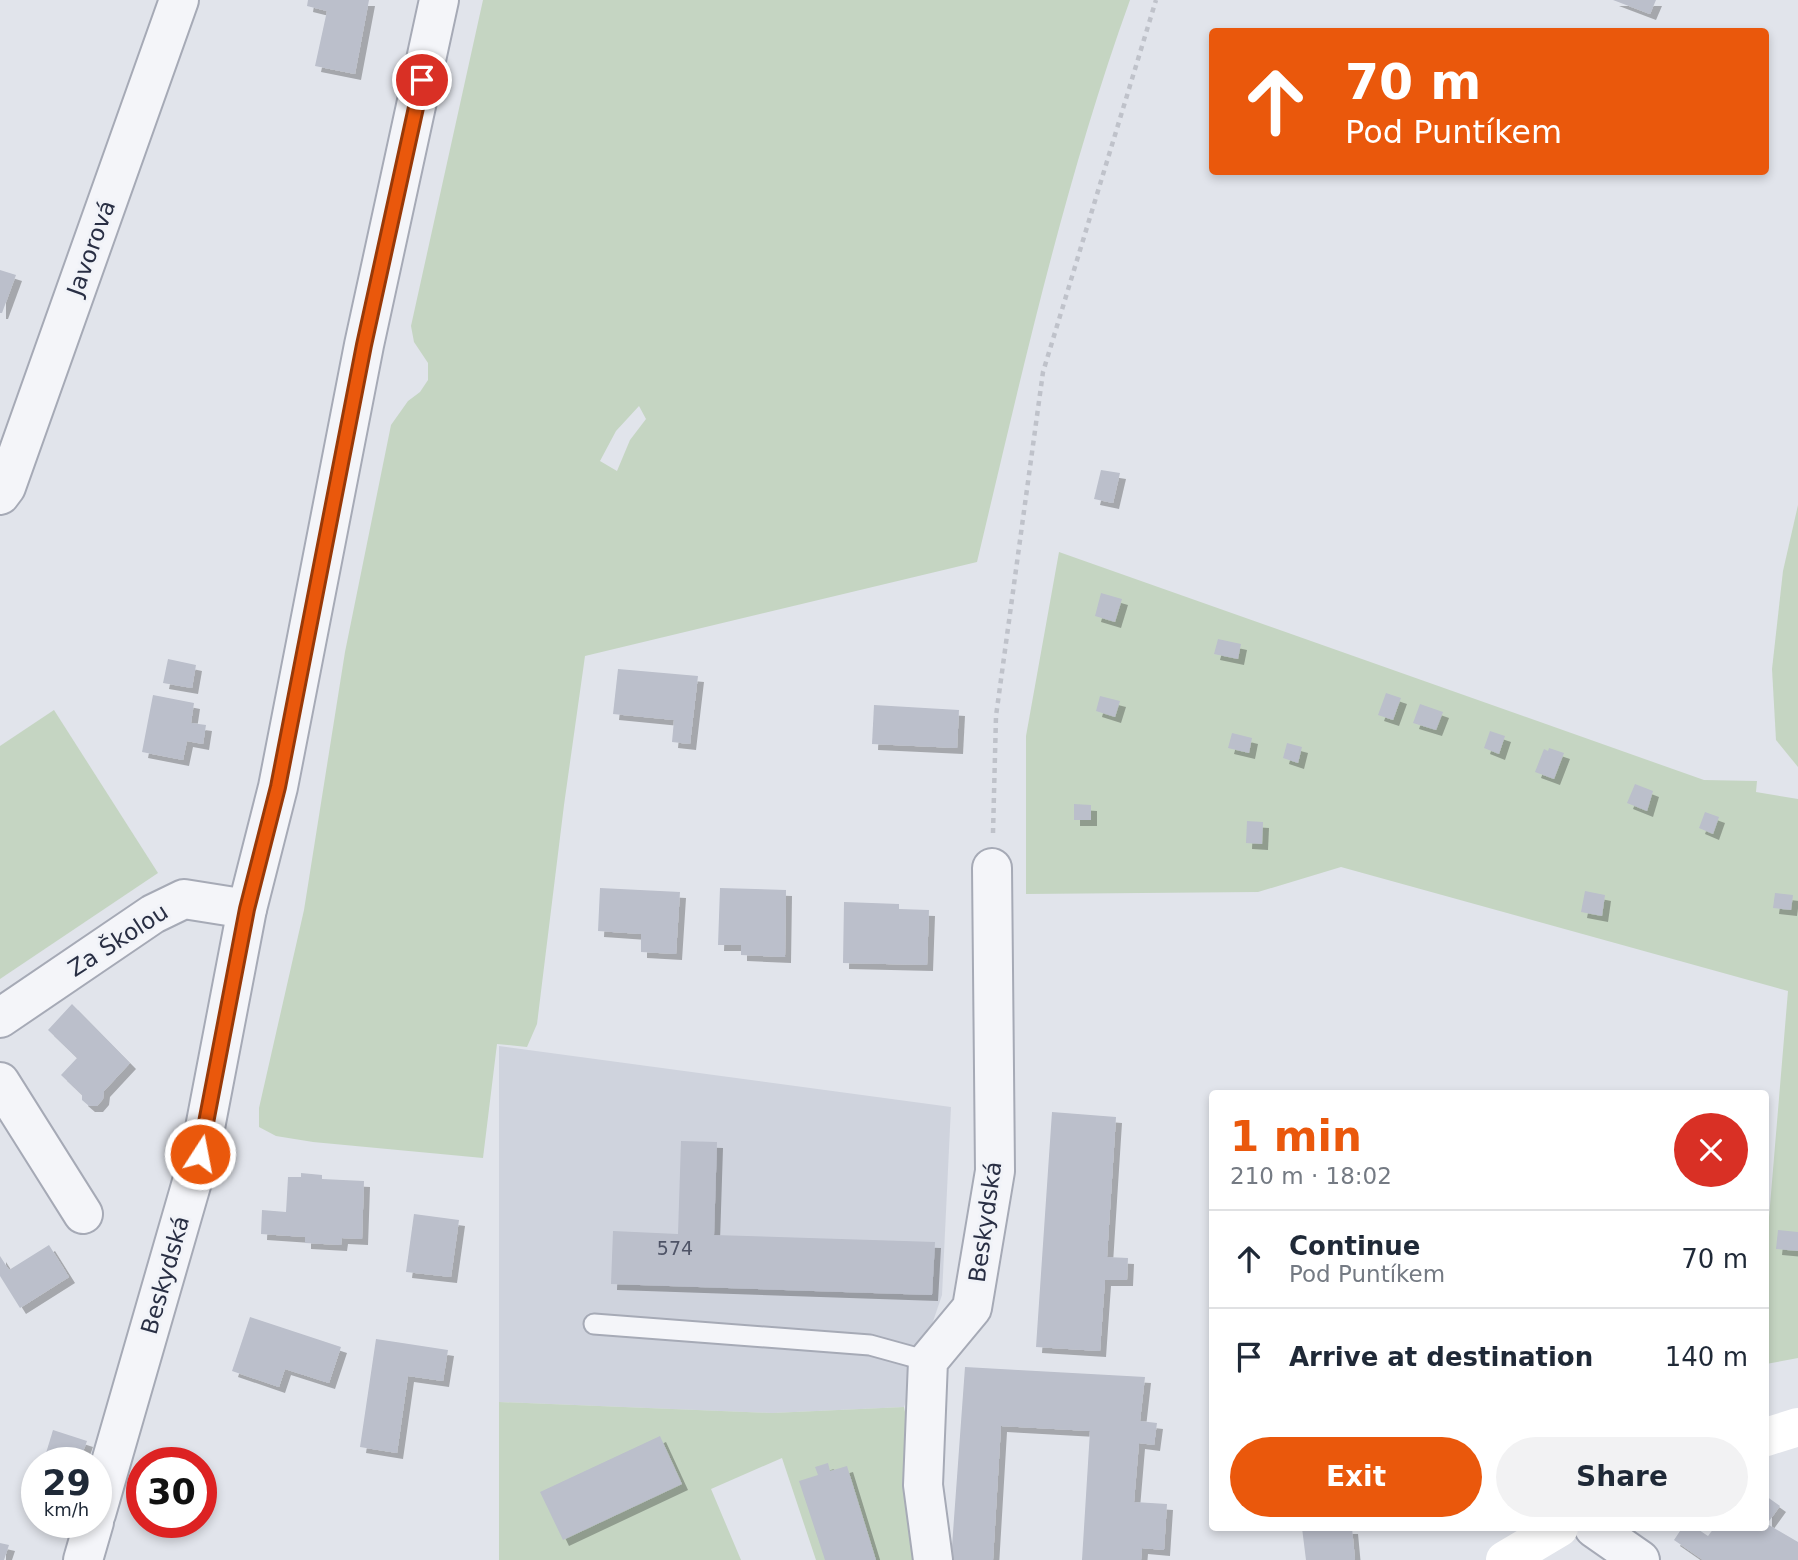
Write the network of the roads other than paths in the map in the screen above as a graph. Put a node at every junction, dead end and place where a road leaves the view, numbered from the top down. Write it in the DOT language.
graph roads {
  1 [pos="179,0"];
  2 [pos="439,0"];
  3 [pos="0,495"];
  4 [pos="992,868"];
  5 [pos="247,909"];
  6 [pos="0,1018"];
  7 [pos="0,1082"];
  8 [pos="83,1214"];
  9 [pos="594,1324"];
  10 [pos="928,1362"];
  11 [pos="1798,1427"];
  12 [pos="1769,1436"];
  13 [pos="112,1459"];
  14 [pos="1554,1531"];
  15 [pos="1598,1531"];
  16 [pos="89,1538"];
  17 [pos="83,1560"];
  18 [pos="933,1560"];
  19 [pos="1505,1560"];
  20 [pos="1640,1560"];
  1 -- 3 [label="street, Javorová"];
  2 -- 5 [label="street, Beskydská"];
  4 -- 10 [label="street, Beskydská"];
  5 -- 6 [label="street, Za Školou"];
  5 -- 13 [label="street, Beskydská"];
  7 -- 8 [label="street"];
  9 -- 10 [label="lane"];
  10 -- 18 [label="street"];
  11 -- 12 [label="street"];
  14 -- 19 [label="street"];
  15 -- 20 [label="street"];
  16 -- 17 [label="street"];
}
